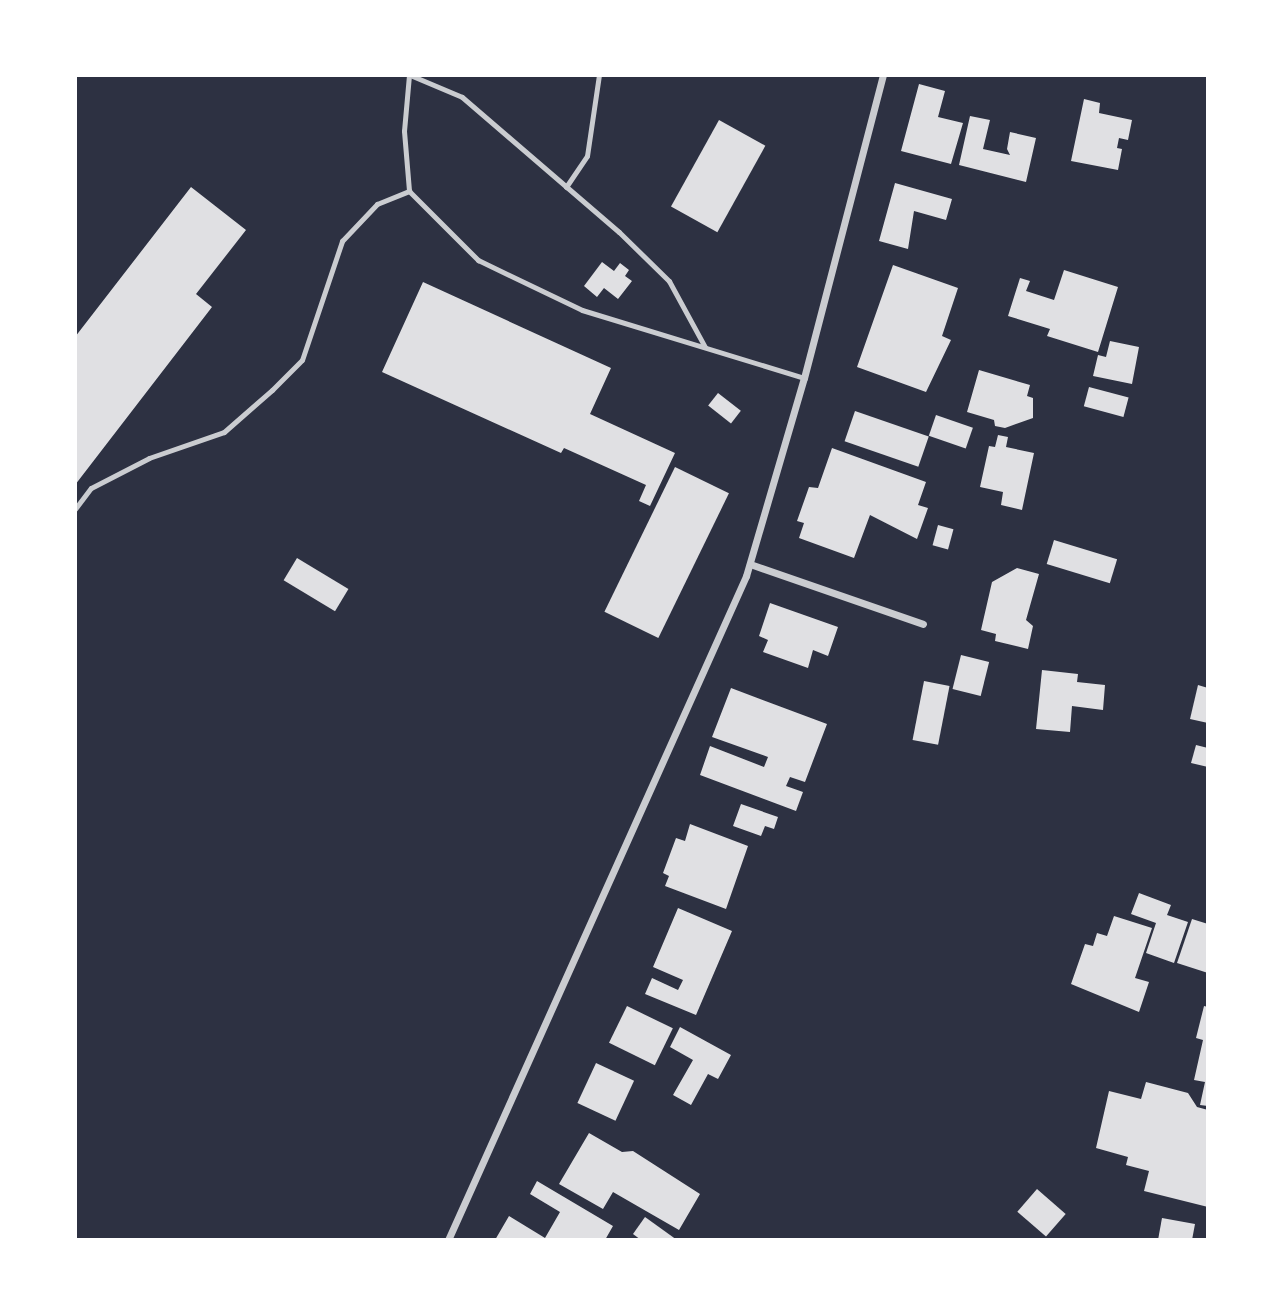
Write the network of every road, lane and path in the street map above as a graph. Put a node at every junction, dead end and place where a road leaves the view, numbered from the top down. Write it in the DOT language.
graph roads {
  1 [pos="410,75"];
  2 [pos="599,75"];
  3 [pos="883,75"];
  4 [pos="566,187"];
  5 [pos="409,191"];
  6 [pos="705,347"];
  7 [pos="804,378"];
  8 [pos="75,509"];
  9 [pos="750,564"];
  10 [pos="923,624"];
  11 [pos="448,1240"];
  1 -- 4 [label="lane"];
  1 -- 5 [label="lane"];
  2 -- 4 [label="lane"];
  3 -- 7 [label="street"];
  4 -- 6 [label="lane"];
  5 -- 6 [label="lane"];
  5 -- 8 [label="lane"];
  6 -- 7 [label="lane"];
  7 -- 9 [label="street"];
  9 -- 10 [label="street"];
  9 -- 11 [label="street"];
}
